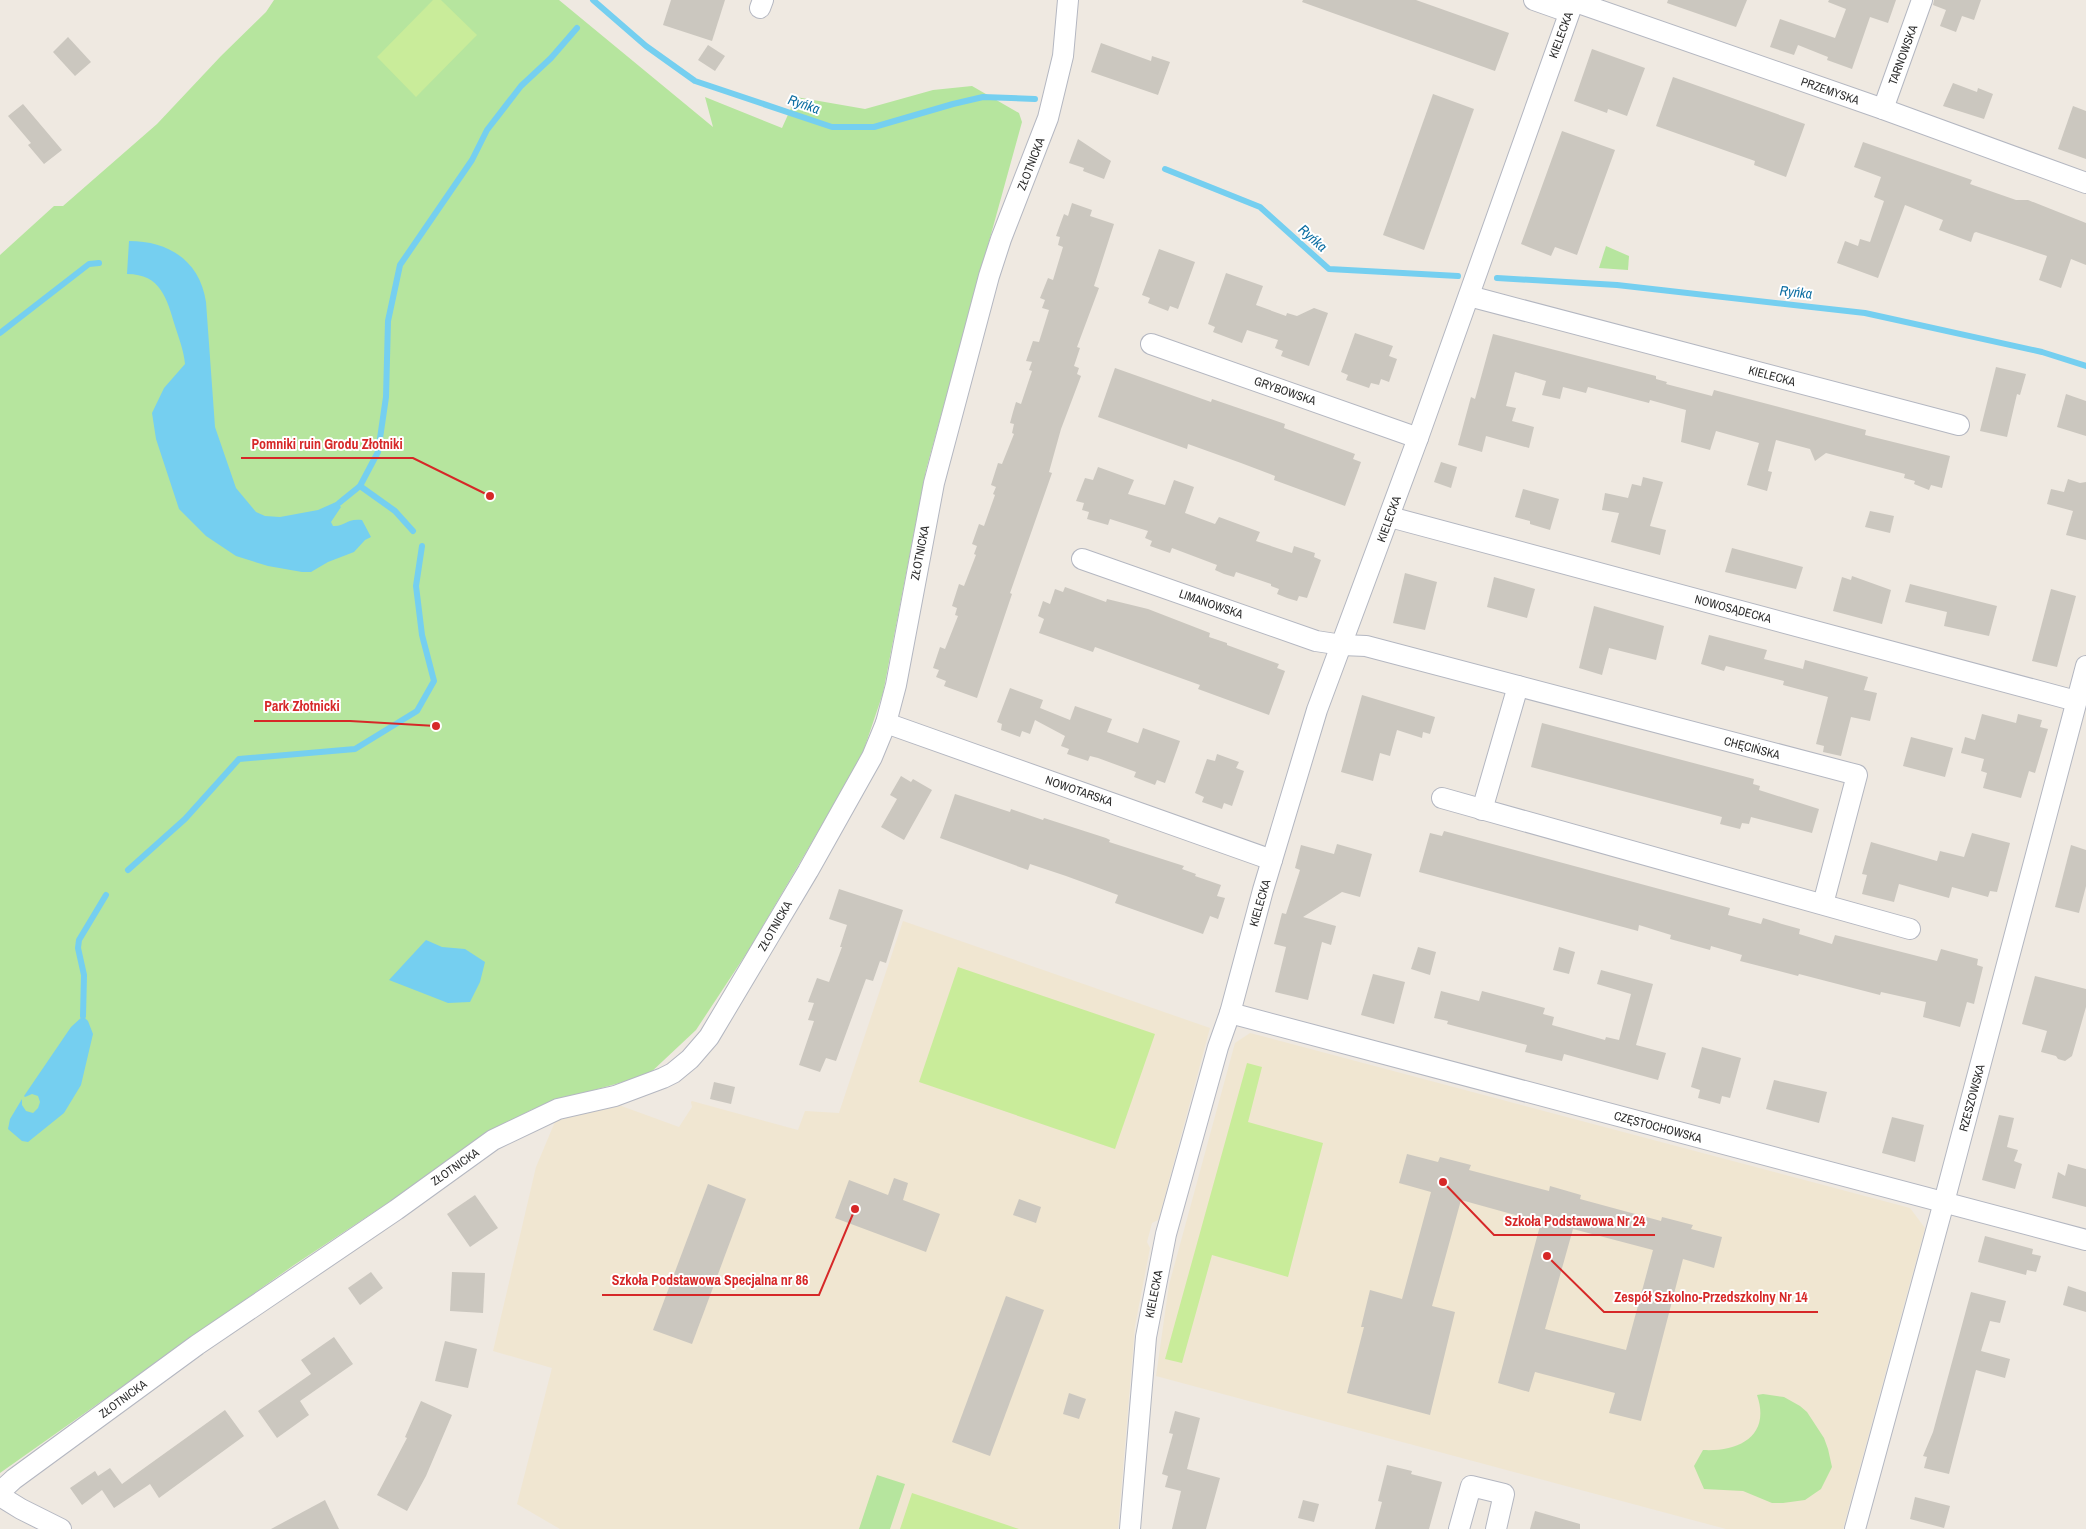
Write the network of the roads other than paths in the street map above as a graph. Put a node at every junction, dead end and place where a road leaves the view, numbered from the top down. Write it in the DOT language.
graph roads {
  1 [pos="1068,0"];
  2 [pos="1534,0"];
  3 [pos="1922,0"];
  4 [pos="1572,4"];
  5 [pos="1884,110"];
  6 [pos="2086,183"];
  7 [pos="1469,296"];
  8 [pos="1151,344"];
  9 [pos="1959,425"];
  10 [pos="1418,438"];
  11 [pos="1390,516"];
  12 [pos="1082,559"];
  13 [pos="1342,645"];
  14 [pos="2086,666"];
  15 [pos="1518,686"];
  16 [pos="2076,702"];
  17 [pos="886,723"];
  18 [pos="1442,798"];
  19 [pos="1482,810"];
  20 [pos="1272,860"];
  21 [pos="1822,904"];
  22 [pos="1910,929"];
  23 [pos="1230,1013"];
  24 [pos="1944,1202"];
  25 [pos="2086,1240"];
  26 [pos="0,1492"];
  27 [pos="0,1496"];
  28 [pos="62,1529"];
  29 [pos="1130,1529"];
  30 [pos="1459,1529"];
  31 [pos="1496,1529"];
  32 [pos="1855,1529"];
  1 -- 17 [label="street, ZŁOTNICKA"];
  2 -- 4 [label="street, PRZEMYSKA"];
  3 -- 5 [label="street, TARNOWSKA"];
  4 -- 5 [label="street, PRZEMYSKA"];
  4 -- 7 [label="street, KIELECKA"];
  5 -- 6 [label="street, PRZEMYSKA"];
  7 -- 9 [label="street, KIELECKA"];
  7 -- 10 [label="street, KIELECKA"];
  8 -- 10 [label="street, GRYBOWSKA"];
  10 -- 11 [label="street, KIELECKA"];
  11 -- 13 [label="street, KIELECKA"];
  11 -- 16 [label="street, NOWOSĄDECKA"];
  12 -- 13 [label="street, LIMANOWSKA"];
  13 -- 15 [label="street, CHĘCIŃSKA"];
  13 -- 20 [label="street, KIELECKA"];
  14 -- 16 [label="street, RZESZOWSKA"];
  15 -- 19 [label="street"];
  15 -- 21 [label="street, CHĘCIŃSKA"];
  16 -- 24 [label="street, RZESZOWSKA"];
  17 -- 20 [label="street, NOWOTARSKA"];
  17 -- 26 [label="street, ZŁOTNICKA"];
  18 -- 19 [label="street"];
  19 -- 21 [label="street"];
  20 -- 23 [label="street, KIELECKA"];
  21 -- 22 [label="street"];
  23 -- 24 [label="street, CZĘSTOCHOWSKA"];
  23 -- 29 [label="street, KIELECKA"];
  24 -- 25 [label="street, CZĘSTOCHOWSKA"];
  24 -- 32 [label="street, RZESZOWSKA"];
  27 -- 28 [label="street"];
  30 -- 31 [label="street"];
}
